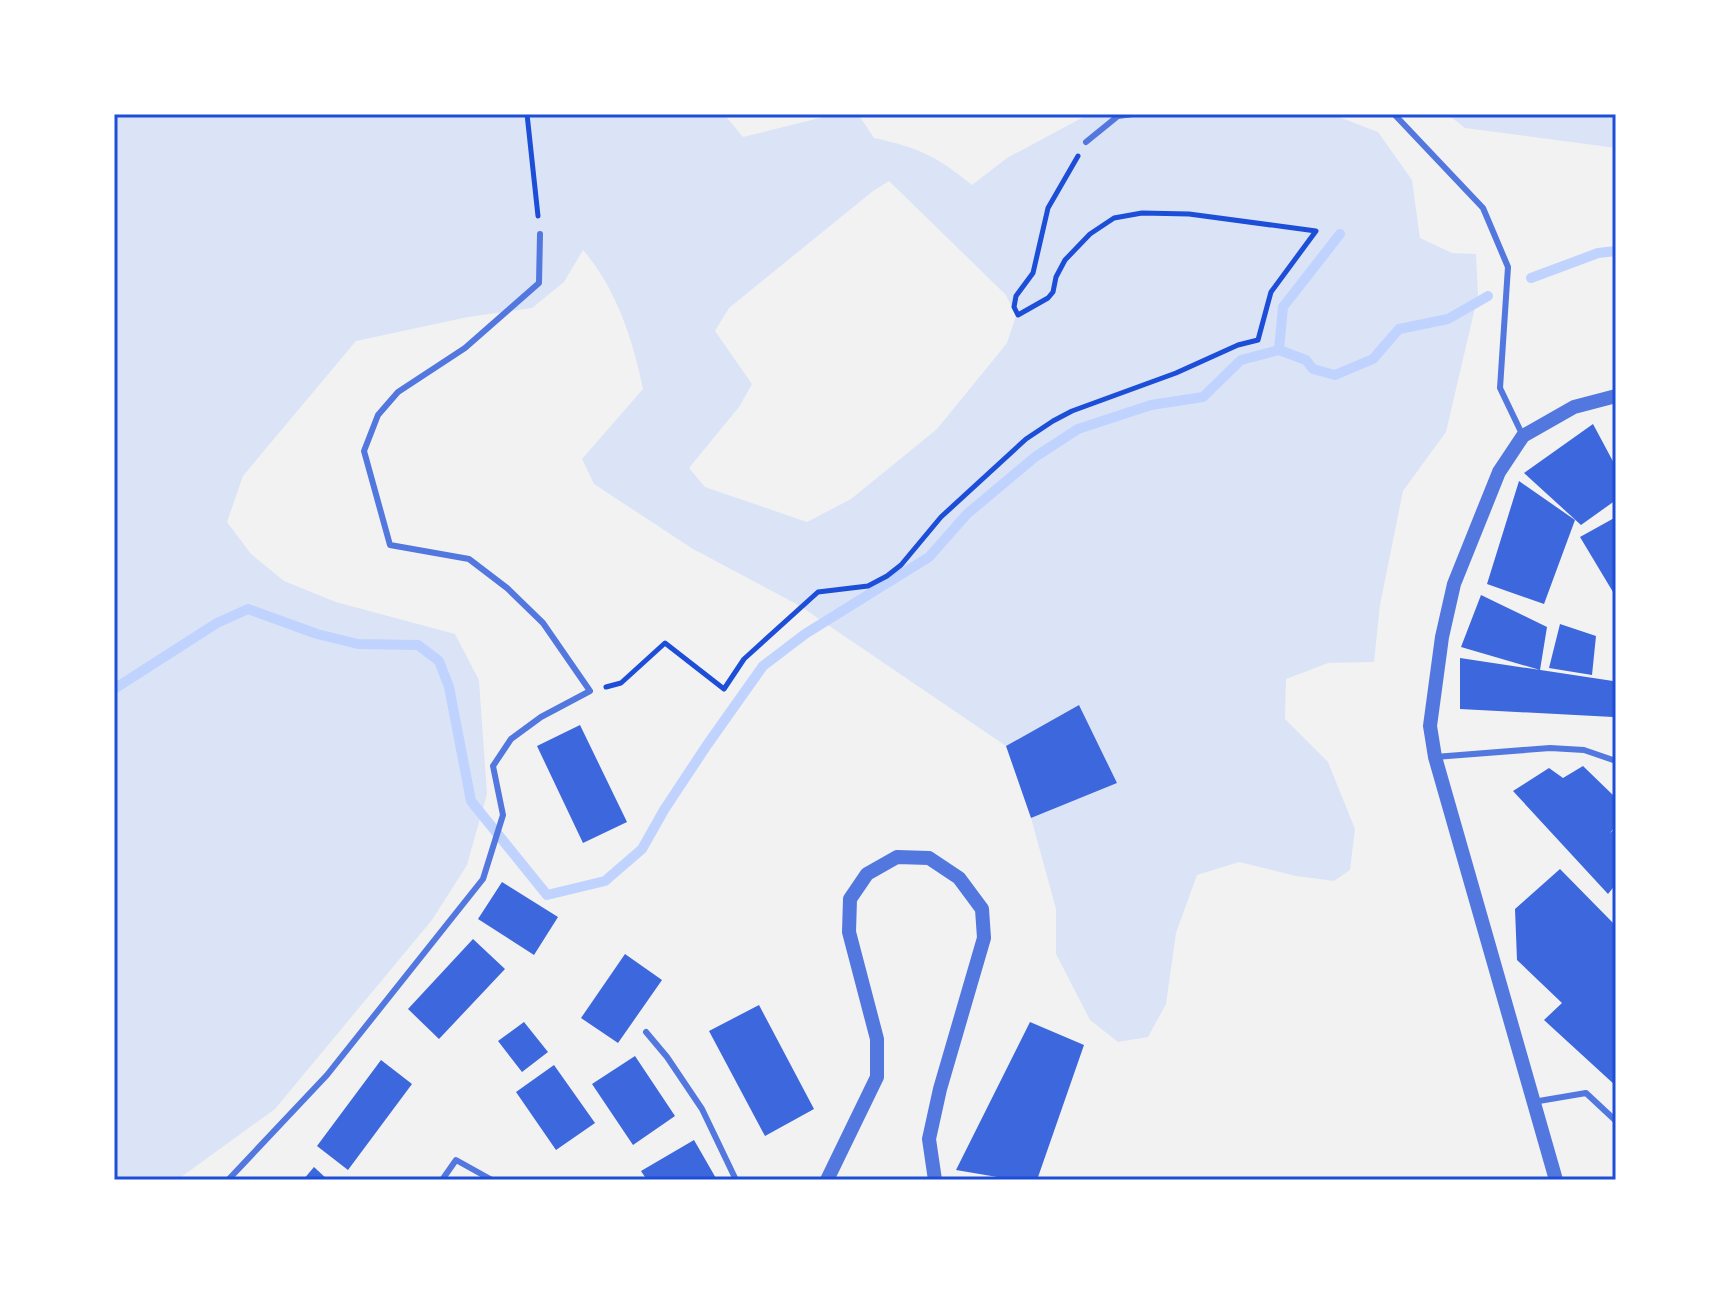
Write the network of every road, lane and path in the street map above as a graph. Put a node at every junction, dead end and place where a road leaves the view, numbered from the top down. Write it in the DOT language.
graph roads {
  1 [pos="527,114"];
  2 [pos="1133,114"];
  3 [pos="1394,114"];
  4 [pos="1086,142"];
  5 [pos="540,234"];
  6 [pos="1616,396"];
  7 [pos="1523,436"];
  8 [pos="590,691"];
  9 [pos="1435,757"];
  10 [pos="1616,761"];
  11 [pos="646,1032"];
  12 [pos="1533,1102"];
  13 [pos="1616,1121"];
  14 [pos="228,1180"];
  15 [pos="442,1180"];
  16 [pos="492,1180"];
  17 [pos="736,1180"];
  18 [pos="827,1180"];
  19 [pos="935,1180"];
  20 [pos="1556,1180"];
  1 -- 5 [label="path"];
  2 -- 4 [label="lane"];
  3 -- 7 [label="lane"];
  4 -- 8 [label="path"];
  5 -- 8 [label="lane"];
  6 -- 7 [label="street"];
  7 -- 9 [label="street"];
  8 -- 14 [label="lane"];
  9 -- 10 [label="lane"];
  9 -- 12 [label="street"];
  11 -- 17 [label="lane"];
  12 -- 13 [label="lane"];
  12 -- 20 [label="street"];
  15 -- 16 [label="lane"];
  18 -- 19 [label="street"];
}
